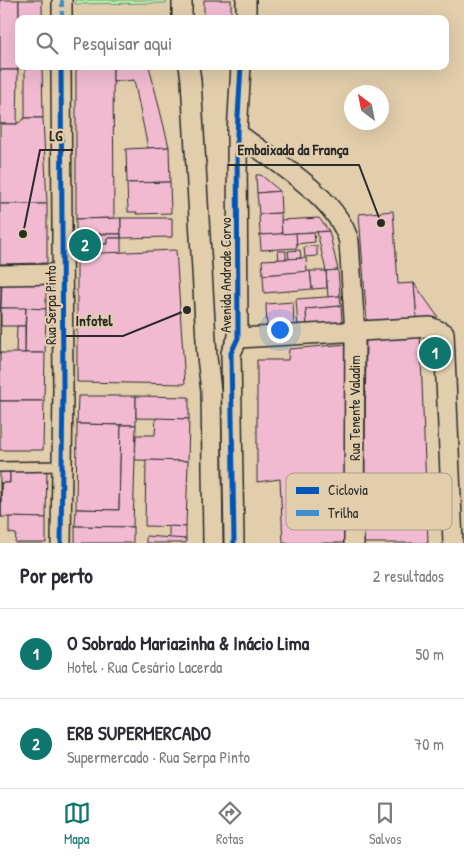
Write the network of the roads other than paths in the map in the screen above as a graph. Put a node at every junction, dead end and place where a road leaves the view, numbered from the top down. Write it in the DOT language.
graph roads {
  1 [pos="62,0"];
  2 [pos="182,0"];
  3 [pos="246,0"];
  4 [pos="62,15"];
  5 [pos="182,15"];
  6 [pos="246,15"];
  7 [pos="62,70"];
  8 [pos="190,70"];
  9 [pos="241,70"];
  10 [pos="237,132"];
  11 [pos="62,274"];
  12 [pos="0,275"];
  13 [pos="355,333"];
  14 [pos="238,338"];
  15 [pos="456,421"];
  16 [pos="62,466"];
  17 [pos="0,467"];
  18 [pos="354,473"];
  19 [pos="354,530"];
  20 [pos="61,543"];
  21 [pos="213,543"];
  22 [pos="234,543"];
  23 [pos="354,543"];
  24 [pos="453,543"];
  1 -- 4 [label="street"];
  2 -- 5 [label="street"];
  3 -- 6 [label="street"];
  7 -- 11 [label="street, Rua Serpa Pinto"];
  8 -- 21 [label="street, Avenida Andrade Corvo"];
  9 -- 10 [label="street, Avenida Andrade Corvo"];
  10 -- 13 [label="street, Rua Tenente Valadim"];
  10 -- 14 [label="street, Avenida Andrade Corvo"];
  11 -- 12 [label="street"];
  11 -- 16 [label="street, Rua Serpa Pinto"];
  13 -- 14 [label="street"];
  13 -- 15 [label="street"];
  13 -- 18 [label="street, Rua Tenente Valadim"];
  14 -- 22 [label="street, Avenida Andrade Corvo"];
  15 -- 24 [label="street"];
  16 -- 17 [label="lane"];
  16 -- 20 [label="street, Rua Serpa Pinto"];
  19 -- 23 [label="street, Rua Tenente Valadim"];
}
